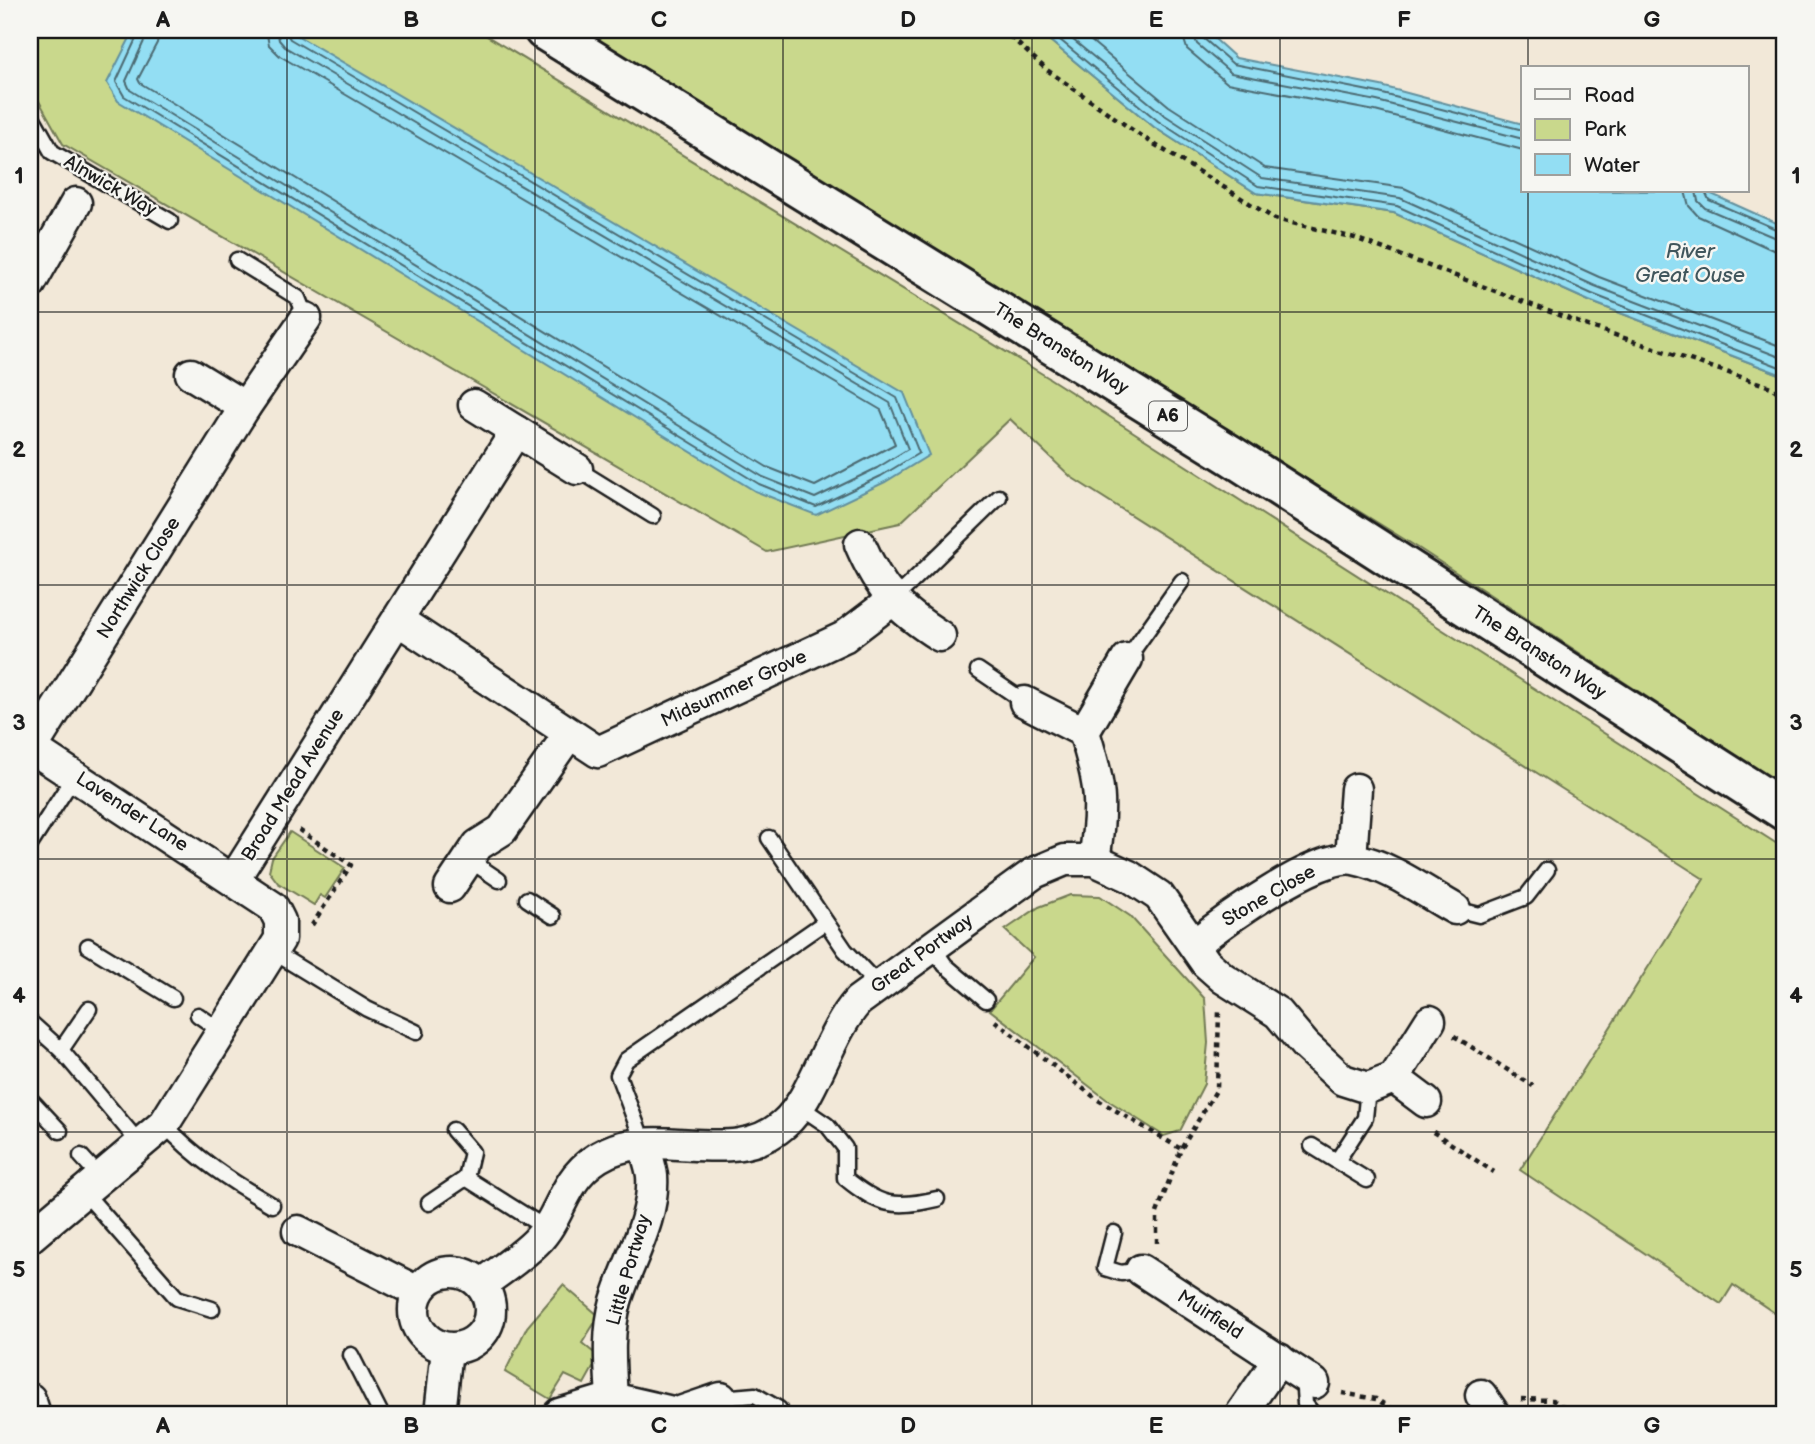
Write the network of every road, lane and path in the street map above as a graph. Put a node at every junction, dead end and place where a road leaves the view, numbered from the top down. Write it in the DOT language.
graph roads {
  1 [pos="544,30"];
  2 [pos="1003,30"];
  3 [pos="30,113"];
  4 [pos="84,189"];
  5 [pos="170,221"];
  6 [pos="237,260"];
  7 [pos="30,284"];
  8 [pos="306,318"];
  9 [pos="191,374"];
  10 [pos="1785,397"];
  11 [pos="474,405"];
  12 [pos="245,407"];
  13 [pos="516,431"];
  14 [pos="577,469"];
  15 [pos="999,497"];
  16 [pos="653,516"];
  17 [pos="860,544"];
  18 [pos="1182,581"];
  19 [pos="894,599"];
  20 [pos="398,620"];
  21 [pos="940,636"];
  22 [pos="1127,659"];
  23 [pos="978,670"];
  24 [pos="1025,702"];
  25 [pos="1084,732"];
  26 [pos="569,734"];
  27 [pos="31,748"];
  28 [pos="75,775"];
  29 [pos="1356,789"];
  30 [pos="1785,811"];
  31 [pos="275,814"];
  32 [pos="769,838"];
  33 [pos="30,845"];
  34 [pos="1351,858"];
  35 [pos="468,859"];
  36 [pos="1094,860"];
  37 [pos="1547,870"];
  38 [pos="234,879"];
  39 [pos="499,880"];
  40 [pos="450,887"];
  41 [pos="527,899"];
  42 [pos="1455,909"];
  43 [pos="553,916"];
  44 [pos="825,922"];
  45 [pos="931,945"];
  46 [pos="1194,945"];
  47 [pos="88,946"];
  48 [pos="281,956"];
  49 [pos="1223,978"];
  50 [pos="877,985"];
  51 [pos="173,998"];
  52 [pos="986,1000"];
  53 [pos="89,1009"];
  54 [pos="1430,1021"];
  55 [pos="30,1022"];
  56 [pos="416,1032"];
  57 [pos="61,1050"];
  58 [pos="1381,1083"];
  59 [pos="1533,1086"];
  60 [pos="30,1099"];
  61 [pos="1426,1102"];
  62 [pos="799,1106"];
  63 [pos="164,1124"];
  64 [pos="453,1130"];
  65 [pos="60,1131"];
  66 [pos="139,1144"];
  67 [pos="644,1144"];
  68 [pos="1312,1146"];
  69 [pos="1181,1149"];
  70 [pos="1337,1161"];
  71 [pos="88,1175"];
  72 [pos="466,1178"];
  73 [pos="1367,1180"];
  74 [pos="937,1199"];
  75 [pos="429,1203"];
  76 [pos="272,1205"];
  77 [pos="547,1229"];
  78 [pos="298,1231"];
  79 [pos="1114,1233"];
  80 [pos="30,1237"];
  81 [pos="1150,1275"];
  82 [pos="481,1284"];
  83 [pos="418,1292"];
  84 [pos="212,1309"];
  85 [pos="447,1349"];
  86 [pos="351,1354"];
  87 [pos="1299,1373"];
  88 [pos="612,1398"];
  89 [pos="721,1398"];
  90 [pos="30,1399"];
  91 [pos="1489,1407"];
  92 [pos="779,1409"];
  93 [pos="35,1414"];
  94 [pos="381,1414"];
  95 [pos="439,1414"];
  96 [pos="559,1414"];
  97 [pos="677,1414"];
  98 [pos="1241,1414"];
  99 [pos="1312,1414"];
  100 [pos="1399,1414"];
  101 [pos="1574,1414"];
  1 -- 30 [label="highway, The Branston Way / A6"];
  2 -- 10 [label="path"];
  3 -- 4 [label="lane, Alnwick Way"];
  4 -- 5 [label="lane, Alnwick Way"];
  4 -- 7 [label="street, Alnwick Way"];
  6 -- 8 [label="lane, Northwick Close"];
  8 -- 12 [label="street, Northwick Close"];
  9 -- 12 [label="street"];
  11 -- 13 [label="street"];
  12 -- 27 [label="street, Northwick Close"];
  13 -- 14 [label="street"];
  13 -- 20 [label="street, Broad Mead Avenue"];
  14 -- 16 [label="lane"];
  15 -- 19 [label="lane, Midsummer Grove"];
  17 -- 19 [label="street"];
  18 -- 22 [label="lane"];
  19 -- 21 [label="street"];
  19 -- 26 [label="street, Midsummer Grove"];
  20 -- 26 [label="street, Midsummer Grove"];
  20 -- 31 [label="street, Broad Mead Avenue"];
  22 -- 25 [label="street"];
  23 -- 24 [label="lane"];
  24 -- 25 [label="street"];
  25 -- 36 [label="street"];
  26 -- 35 [label="street"];
  27 -- 28 [label="street, Lavender Lane"];
  28 -- 33 [label="lane"];
  28 -- 38 [label="street, Lavender Lane"];
  29 -- 34 [label="street"];
  31 -- 38 [label="street, Broad Mead Avenue"];
  31 -- 48 [label="path"];
  32 -- 44 [label="lane"];
  34 -- 42 [label="street"];
  34 -- 46 [label="street, Stone Close"];
  35 -- 39 [label="lane"];
  35 -- 40 [label="street"];
  36 -- 45 [label="street, Great Portway"];
  36 -- 46 [label="street, Great Portway"];
  37 -- 42 [label="lane"];
  38 -- 48 [label="street, Broad Mead Avenue"];
  41 -- 43 [label="lane"];
  44 -- 50 [label="lane"];
  44 -- 67 [label="lane"];
  45 -- 50 [label="street, Great Portway"];
  45 -- 52 [label="lane"];
  46 -- 49 [label="street, Great Portway"];
  47 -- 51 [label="lane"];
  48 -- 56 [label="lane"];
  48 -- 63 [label="street, Broad Mead Avenue"];
  49 -- 58 [label="street, Great Portway"];
  49 -- 69 [label="path"];
  50 -- 62 [label="street, Great Portway"];
  52 -- 69 [label="path"];
  53 -- 57 [label="lane"];
  54 -- 58 [label="street"];
  54 -- 59 [label="path"];
  55 -- 57 [label="lane"];
  57 -- 66 [label="lane"];
  58 -- 61 [label="street, Great Portway"];
  58 -- 70 [label="lane"];
  60 -- 65 [label="lane"];
  62 -- 67 [label="street, Great Portway"];
  62 -- 74 [label="lane"];
  63 -- 66 [label="street, Broad Mead Avenue"];
  63 -- 76 [label="lane"];
  64 -- 72 [label="lane"];
  66 -- 71 [label="street, Broad Mead Avenue"];
  67 -- 77 [label="street, Great Portway"];
  67 -- 88 [label="street, Little Portway"];
  68 -- 70 [label="lane"];
  69 -- 81 [label="path"];
  70 -- 73 [label="lane"];
  71 -- 80 [label="street, Broad Mead Avenue"];
  71 -- 84 [label="lane"];
  72 -- 75 [label="lane"];
  72 -- 77 [label="lane"];
  77 -- 82 [label="street, Great Portway"];
  78 -- 83 [label="street"];
  79 -- 81 [label="lane"];
  81 -- 87 [label="street, Muirfield"];
  82 -- 83 [label="street"];
  82 -- 85 [label="street"];
  83 -- 85 [label="street"];
  85 -- 95 [label="street"];
  86 -- 94 [label="lane"];
  87 -- 98 [label="street"];
  87 -- 99 [label="lane"];
  87 -- 100 [label="path"];
  88 -- 96 [label="street"];
  88 -- 97 [label="street"];
  89 -- 92 [label="lane"];
  89 -- 97 [label="street"];
  90 -- 93 [label="street"];
  91 -- 101 [label="path"];
}
